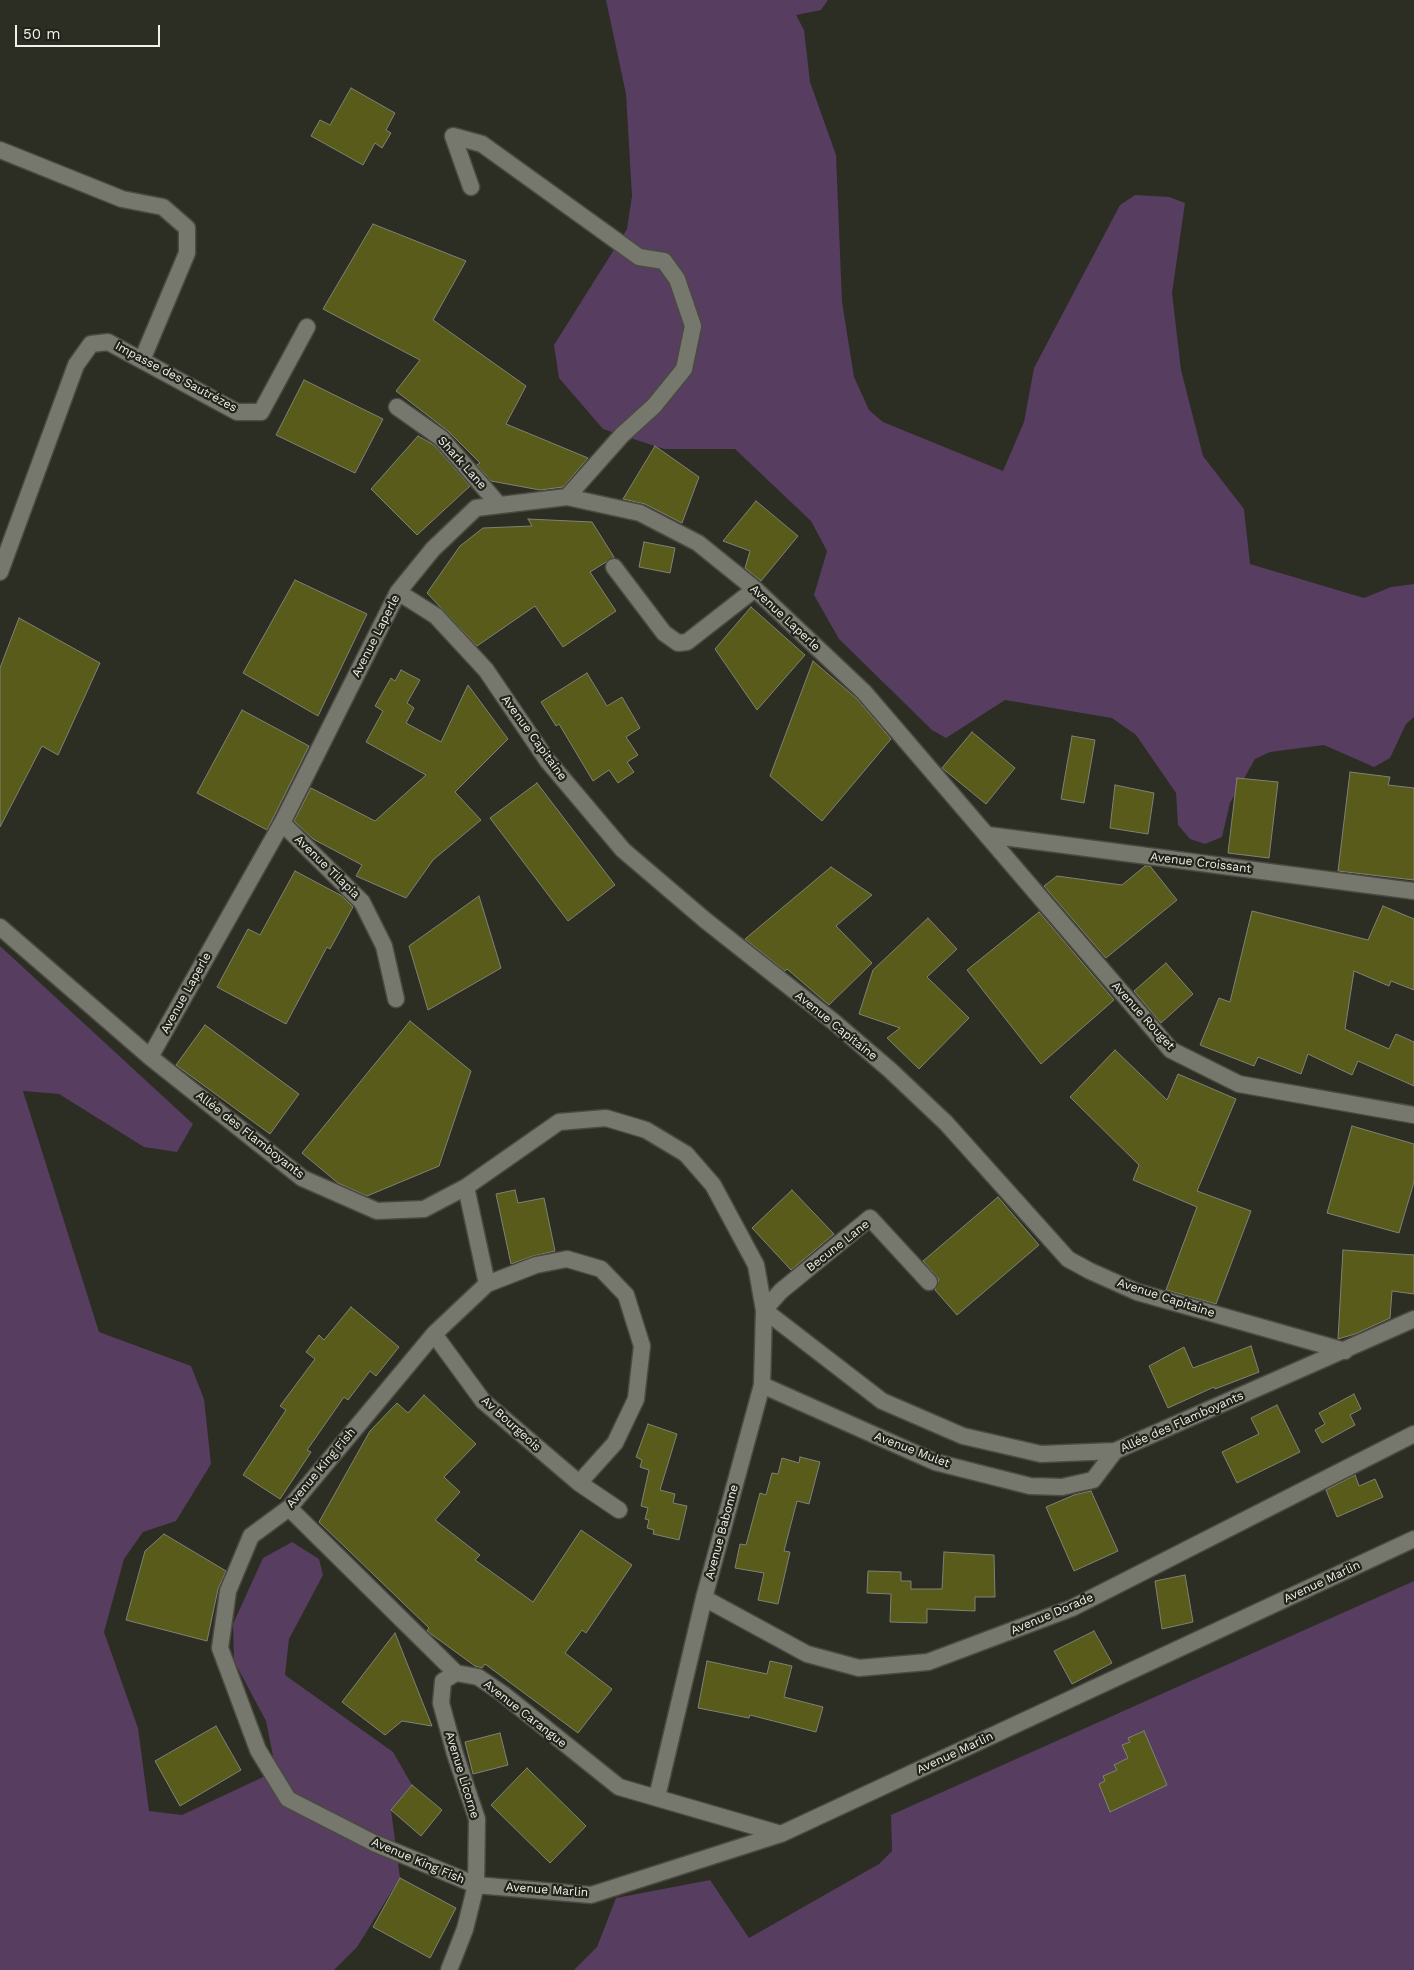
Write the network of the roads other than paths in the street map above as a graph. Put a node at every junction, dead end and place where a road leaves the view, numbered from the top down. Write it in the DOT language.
graph roads {
  1 [pos="0,150"];
  2 [pos="471,187"];
  3 [pos="307,327"];
  4 [pos="142,360"];
  5 [pos="397,407"];
  6 [pos="567,497"];
  7 [pos="499,505"];
  8 [pos="614,566"];
  9 [pos="0,572"];
  10 [pos="755,589"];
  11 [pos="398,592"];
  12 [pos="282,823"];
  13 [pos="988,835"];
  14 [pos="1414,891"];
  15 [pos="0,927"];
  16 [pos="396,999"];
  17 [pos="150,1057"];
  18 [pos="1414,1116"];
  19 [pos="466,1187"];
  20 [pos="756,1266"];
  21 [pos="929,1282"];
  22 [pos="487,1284"];
  23 [pos="764,1310"];
  24 [pos="1414,1319"];
  25 [pos="434,1334"];
  26 [pos="1345,1351"];
  27 [pos="762,1385"];
  28 [pos="1414,1434"];
  29 [pos="1115,1451"];
  30 [pos="579,1483"];
  31 [pos="289,1508"];
  32 [pos="619,1510"];
  33 [pos="1414,1539"];
  34 [pos="704,1598"];
  35 [pos="456,1673"];
  36 [pos="657,1797"];
  37 [pos="781,1834"];
  38 [pos="476,1885"];
  39 [pos="449,1970"];
  1 -- 4 [label="street"];
  2 -- 6 [label="street"];
  3 -- 4 [label="street, Impasse des Sautrézes"];
  4 -- 9 [label="street, Impasse des Sautrézes"];
  5 -- 7 [label="street, Shark Lane"];
  6 -- 7 [label="street, Avenue Laperle"];
  6 -- 10 [label="street, Avenue Laperle"];
  7 -- 11 [label="street, Avenue Laperle"];
  8 -- 10 [label="street"];
  10 -- 13 [label="street, Avenue Laperle"];
  11 -- 12 [label="street, Avenue Laperle"];
  11 -- 26 [label="street, Avenue Capitaine"];
  12 -- 16 [label="street, Avenue Tilapia"];
  12 -- 17 [label="street, Avenue Laperle"];
  13 -- 14 [label="street, Avenue Croissant"];
  13 -- 18 [label="street, Avenue Rouget"];
  15 -- 17 [label="street, Allée des Flamboyants"];
  17 -- 19 [label="street, Allée des Flamboyants"];
  19 -- 20 [label="street, Allée des Flamboyants"];
  19 -- 22 [label="street"];
  20 -- 23 [label="street, Avenue Babonne"];
  21 -- 23 [label="street, Becune Lane"];
  22 -- 25 [label="street, Avenue King Fish"];
  22 -- 30 [label="street"];
  23 -- 27 [label="street, Avenue Babonne"];
  23 -- 29 [label="street, Allée des Flamboyants"];
  24 -- 26 [label="street, Allée des Flamboyants"];
  25 -- 30 [label="street, Av Bourgeois"];
  25 -- 31 [label="street, Avenue King Fish"];
  26 -- 29 [label="street, Allée des Flamboyants"];
  27 -- 29 [label="street, Avenue Mulet"];
  27 -- 34 [label="street, Avenue Babonne"];
  28 -- 34 [label="street, Avenue Dorade"];
  30 -- 32 [label="street, Av Bourgeois"];
  31 -- 35 [label="street"];
  31 -- 38 [label="street, Avenue King Fish"];
  33 -- 37 [label="street, Avenue Marlin"];
  34 -- 36 [label="street, Avenue Babonne"];
  35 -- 36 [label="street, Avenue Carangue"];
  35 -- 38 [label="street, Avenue Licorne"];
  36 -- 37 [label="street, Avenue Carangue"];
  37 -- 38 [label="street, Avenue Marlin"];
  38 -- 39 [label="street, Avenue Licorne"];
}
